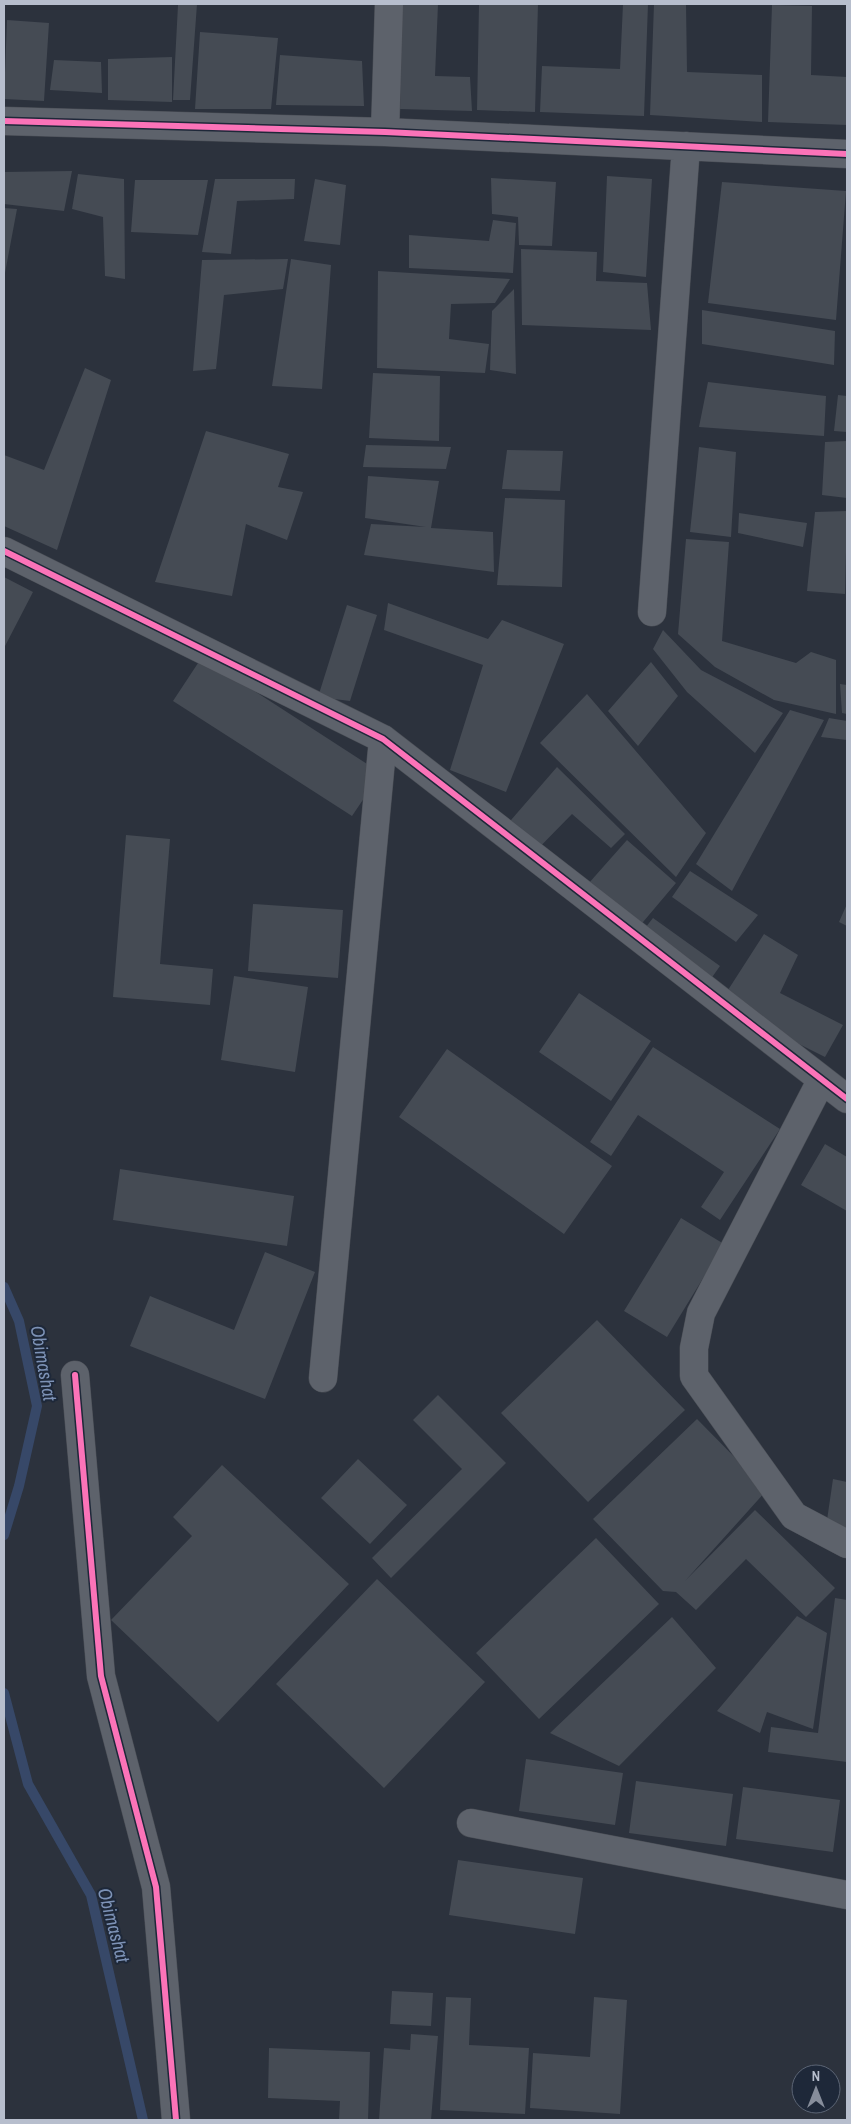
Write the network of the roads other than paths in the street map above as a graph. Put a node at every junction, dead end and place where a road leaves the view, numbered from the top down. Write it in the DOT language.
graph roads {
  1 [pos="389,4"];
  2 [pos="4,121"];
  3 [pos="385,132"];
  4 [pos="686,146"];
  5 [pos="847,154"];
  6 [pos="4,551"];
  7 [pos="652,612"];
  8 [pos="383,739"];
  9 [pos="821,1081"];
  10 [pos="847,1099"];
  11 [pos="76,1375"];
  12 [pos="323,1378"];
  13 [pos="847,1544"];
  14 [pos="471,1823"];
  15 [pos="847,1895"];
  16 [pos="176,2120"];
  1 -- 3 [label="street"];
  2 -- 3 [label="street"];
  3 -- 4 [label="street"];
  4 -- 5 [label="street"];
  4 -- 7 [label="street"];
  6 -- 8 [label="street"];
  8 -- 9 [label="street"];
  8 -- 12 [label="street"];
  9 -- 10 [label="street"];
  9 -- 13 [label="street"];
  11 -- 16 [label="street"];
  14 -- 15 [label="street"];
}
